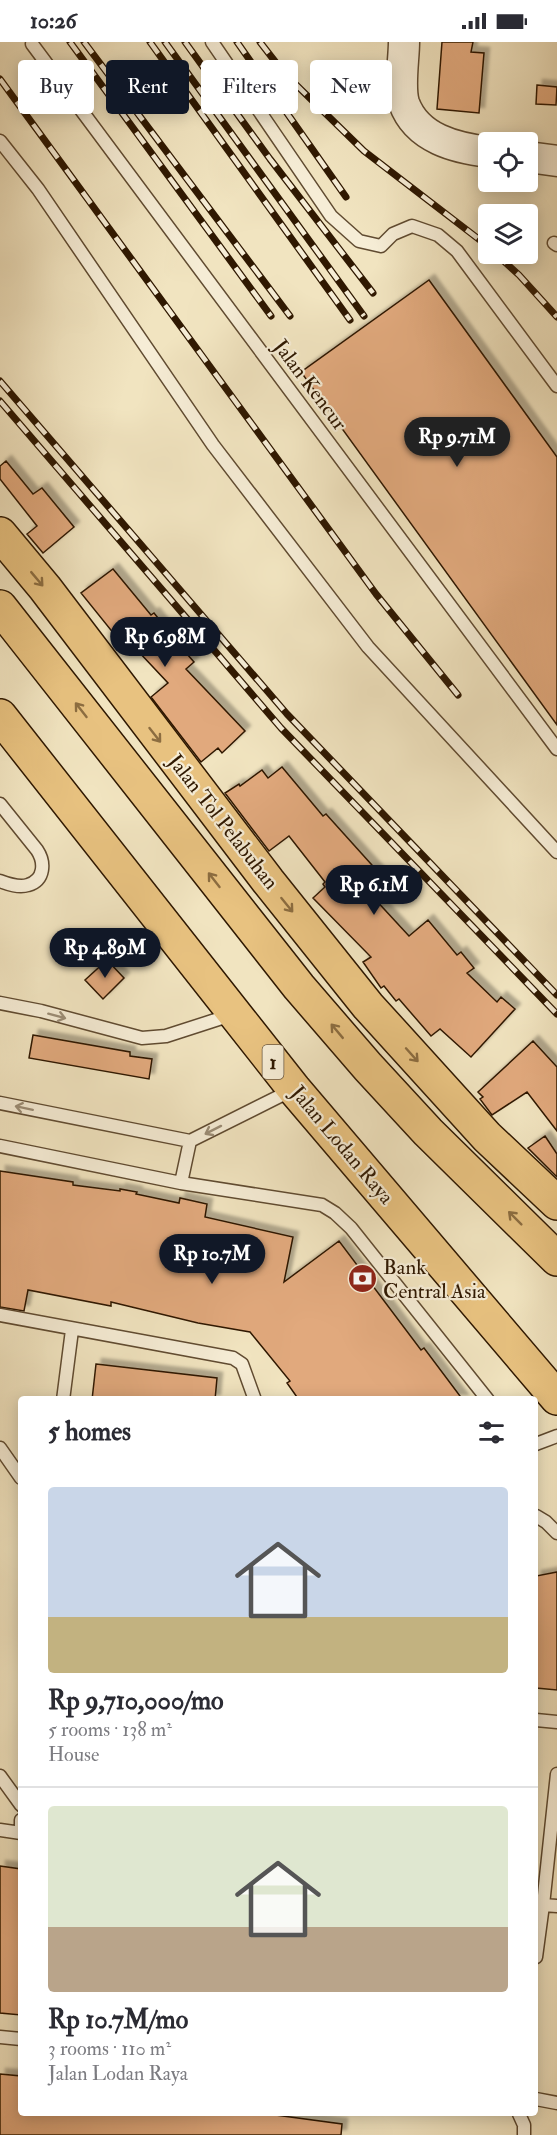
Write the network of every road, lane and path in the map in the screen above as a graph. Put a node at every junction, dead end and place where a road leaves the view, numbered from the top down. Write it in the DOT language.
graph roads {
  1 [pos="212,42"];
  2 [pos="404,42"];
  3 [pos="32,44"];
  4 [pos="0,141"];
  5 [pos="478,151"];
  6 [pos="538,158"];
  7 [pos="557,161"];
  8 [pos="557,386"];
  9 [pos="0,534"];
  10 [pos="0,607"];
  11 [pos="0,716"];
  12 [pos="557,750"];
  13 [pos="0,804"];
  14 [pos="557,852"];
  15 [pos="0,881"];
  16 [pos="0,1003"];
  17 [pos="234,1014"];
  18 [pos="294,1089"];
  19 [pos="0,1102"];
  20 [pos="190,1141"];
  21 [pos="0,1146"];
  22 [pos="181,1183"];
  23 [pos="557,1203"];
  24 [pos="557,1258"];
  25 [pos="0,1315"];
  26 [pos="72,1330"];
  27 [pos="64,1396"];
  28 [pos="254,1396"];
  29 [pos="485,1396"];
  30 [pos="557,1398"];
  31 [pos="557,1436"];
  32 [pos="538,1443"];
  33 [pos="0,1448"];
  34 [pos="18,1474"];
  35 [pos="538,1517"];
  36 [pos="557,1533"];
  37 [pos="538,1720"];
  38 [pos="557,1722"];
  39 [pos="557,1774"];
  40 [pos="0,1776"];
  41 [pos="18,1801"];
  42 [pos="0,1830"];
  43 [pos="18,1833"];
  44 [pos="539,1904"];
  45 [pos="557,1906"];
  46 [pos="538,1922"];
  47 [pos="0,2037"];
  48 [pos="18,2039"];
  49 [pos="538,2099"];
  50 [pos="557,2103"];
  51 [pos="520,2116"];
  52 [pos="524,2135"];
  1 -- 8 [label="lane"];
  2 -- 5 [label="street"];
  3 -- 12 [label="lane, Jalan Kencur"];
  4 -- 14 [label="lane"];
  6 -- 7 [label="street"];
  9 -- 23 [label="highway, Jalan Tol Pelabuhan, one-way"];
  24 -- 10 [label="highway, Jalan Tol Pelabuhan, one-way"];
  11 -- 17 [label="highway, Jalan Lodan Raya / 1"];
  13 -- 15 [label="lane"];
  16 -- 17 [label="lane, one-way"];
  17 -- 18 [label="highway, Jalan Lodan Raya / 1"];
  18 -- 20 [label="lane, one-way"];
  18 -- 30 [label="highway, Jalan Lodan Raya / 1"];
  20 -- 19 [label="lane, one-way"];
  20 -- 22 [label="lane"];
  21 -- 22 [label="lane"];
  22 -- 29 [label="lane"];
  25 -- 26 [label="lane"];
  26 -- 27 [label="lane"];
  26 -- 28 [label="lane"];
  31 -- 32 [label="lane"];
  33 -- 34 [label="lane"];
  35 -- 36 [label="lane"];
  37 -- 38 [label="lane"];
  39 -- 44 [label="lane"];
  40 -- 41 [label="lane"];
  42 -- 43 [label="lane"];
  44 -- 45 [label="lane"];
  44 -- 46 [label="lane"];
  47 -- 48 [label="lane"];
  49 -- 50 [label="lane"];
  51 -- 52 [label="lane"];
}
